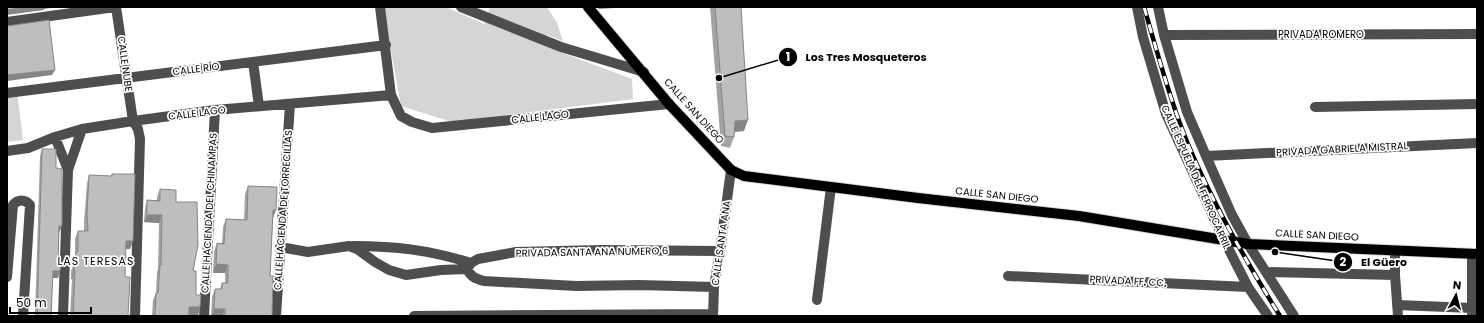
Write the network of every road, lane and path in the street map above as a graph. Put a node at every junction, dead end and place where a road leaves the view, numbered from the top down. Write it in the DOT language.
graph roads {
  1 [pos="116,7"];
  2 [pos="380,7"];
  3 [pos="460,7"];
  4 [pos="588,7"];
  5 [pos="1137,7"];
  6 [pos="1158,7"];
  7 [pos="7,22"];
  8 [pos="1477,34"];
  9 [pos="1164,35"];
  10 [pos="386,44"];
  11 [pos="253,62"];
  12 [pos="644,72"];
  13 [pos="127,78"];
  14 [pos="7,93"];
  15 [pos="391,95"];
  16 [pos="290,104"];
  17 [pos="669,104"];
  18 [pos="1477,104"];
  19 [pos="259,106"];
  20 [pos="1315,107"];
  21 [pos="215,110"];
  22 [pos="133,121"];
  23 [pos="82,129"];
  24 [pos="55,137"];
  25 [pos="1477,143"];
  26 [pos="7,151"];
  27 [pos="1206,156"];
  28 [pos="68,170"];
  29 [pos="731,170"];
  30 [pos="831,187"];
  31 [pos="1224,240"];
  32 [pos="1248,244"];
  33 [pos="280,247"];
  34 [pos="353,247"];
  35 [pos="720,251"];
  36 [pos="1395,252"];
  37 [pos="1474,254"];
  38 [pos="469,266"];
  39 [pos="1266,272"];
  40 [pos="1395,275"];
  41 [pos="1008,276"];
  42 [pos="7,277"];
  43 [pos="714,287"];
  44 [pos="1248,287"];
  45 [pos="817,300"];
  46 [pos="1397,305"];
  47 [pos="1472,312"];
  48 [pos="713,315"];
  49 [pos="23,316"];
  50 [pos="63,316"];
  51 [pos="135,316"];
  52 [pos="204,316"];
  53 [pos="276,316"];
  54 [pos="414,316"];
  55 [pos="1268,316"];
  56 [pos="1294,316"];
  57 [pos="1398,316"];
  1 -- 7 [label="street"];
  1 -- 13 [label="street, CALLE NUBE"];
  2 -- 10 [label="street"];
  3 -- 12 [label="street"];
  4 -- 12 [label="main road, CALLE SAN DIEGO"];
  5 -- 31 [label="street, CALLE ESPUELA DEL FERROCARRIL"];
  6 -- 9 [label="street, CALLE ESPUELA DEL FERROCARRIL"];
  8 -- 9 [label="street, PRIVADA ROMERO"];
  9 -- 27 [label="street, CALLE ESPUELA DEL FERROCARRIL"];
  10 -- 11 [label="street, CALLE RÍO"];
  10 -- 15 [label="street"];
  11 -- 13 [label="street, CALLE RÍO"];
  11 -- 19 [label="street"];
  12 -- 17 [label="main road, CALLE SAN DIEGO"];
  13 -- 14 [label="street, CALLE RÍO"];
  13 -- 22 [label="street, CALLE NUBE"];
  15 -- 16 [label="street, CALLE LAGO"];
  15 -- 17 [label="street, CALLE LAGO"];
  16 -- 19 [label="street, CALLE LAGO"];
  16 -- 33 [label="street, CALLE HACIENDA DE TORRECILLAS"];
  17 -- 29 [label="main road, CALLE SAN DIEGO"];
  18 -- 20 [label="street"];
  19 -- 21 [label="street, CALLE LAGO"];
  21 -- 22 [label="street, CALLE LAGO"];
  21 -- 52 [label="street, CALLE HACIENDA DEL CHINAMPAS"];
  22 -- 23 [label="street, CALLE LAGO"];
  22 -- 51 [label="street, CALLE NUBE"];
  23 -- 24 [label="street, CALLE LAGO"];
  23 -- 28 [label="street"];
  24 -- 26 [label="street, CALLE LAGO"];
  24 -- 28 [label="street"];
  25 -- 27 [label="street, PRIVADA GABRIELA MISTRAL"];
  27 -- 32 [label="street, CALLE ESPUELA DEL FERROCARRIL"];
  28 -- 50 [label="street"];
  29 -- 30 [label="main road, CALLE SAN DIEGO"];
  29 -- 35 [label="street, CALLE SANTA ANA"];
  30 -- 31 [label="main road, CALLE SAN DIEGO"];
  30 -- 45 [label="street"];
  31 -- 32 [label="main road, CALLE SAN DIEGO"];
  31 -- 44 [label="street, CALLE ESPUELA DEL FERROCARRIL"];
  32 -- 36 [label="main road, CALLE SAN DIEGO"];
  32 -- 39 [label="street, CALLE ESPUELA DEL FERROCARRIL"];
  33 -- 34 [label="street"];
  33 -- 53 [label="street, CALLE HACIENDA DE TORRECILLAS"];
  34 -- 38 [label="street"];
  34 -- 38 [label="street, PRIVADA SANTA ANA NÚMERO 6"];
  35 -- 38 [label="street, PRIVADA SANTA ANA NÚMERO 6"];
  35 -- 43 [label="street, CALLE SANTA ANA"];
  36 -- 37 [label="main road, CALLE SAN DIEGO"];
  36 -- 40 [label="street"];
  37 -- 47 [label="street"];
  38 -- 43 [label="street"];
  39 -- 40 [label="street"];
  39 -- 56 [label="street, CALLE ESPUELA DEL FERROCARRIL"];
  40 -- 46 [label="street"];
  41 -- 44 [label="street, PRIVADA FF. CC."];
  42 -- 49 [label="street"];
  43 -- 48 [label="street, CALLE SANTA ANA"];
  44 -- 55 [label="street, CALLE ESPUELA DEL FERROCARRIL"];
  46 -- 47 [label="street"];
  46 -- 57 [label="street"];
  48 -- 54 [label="street"];
}
